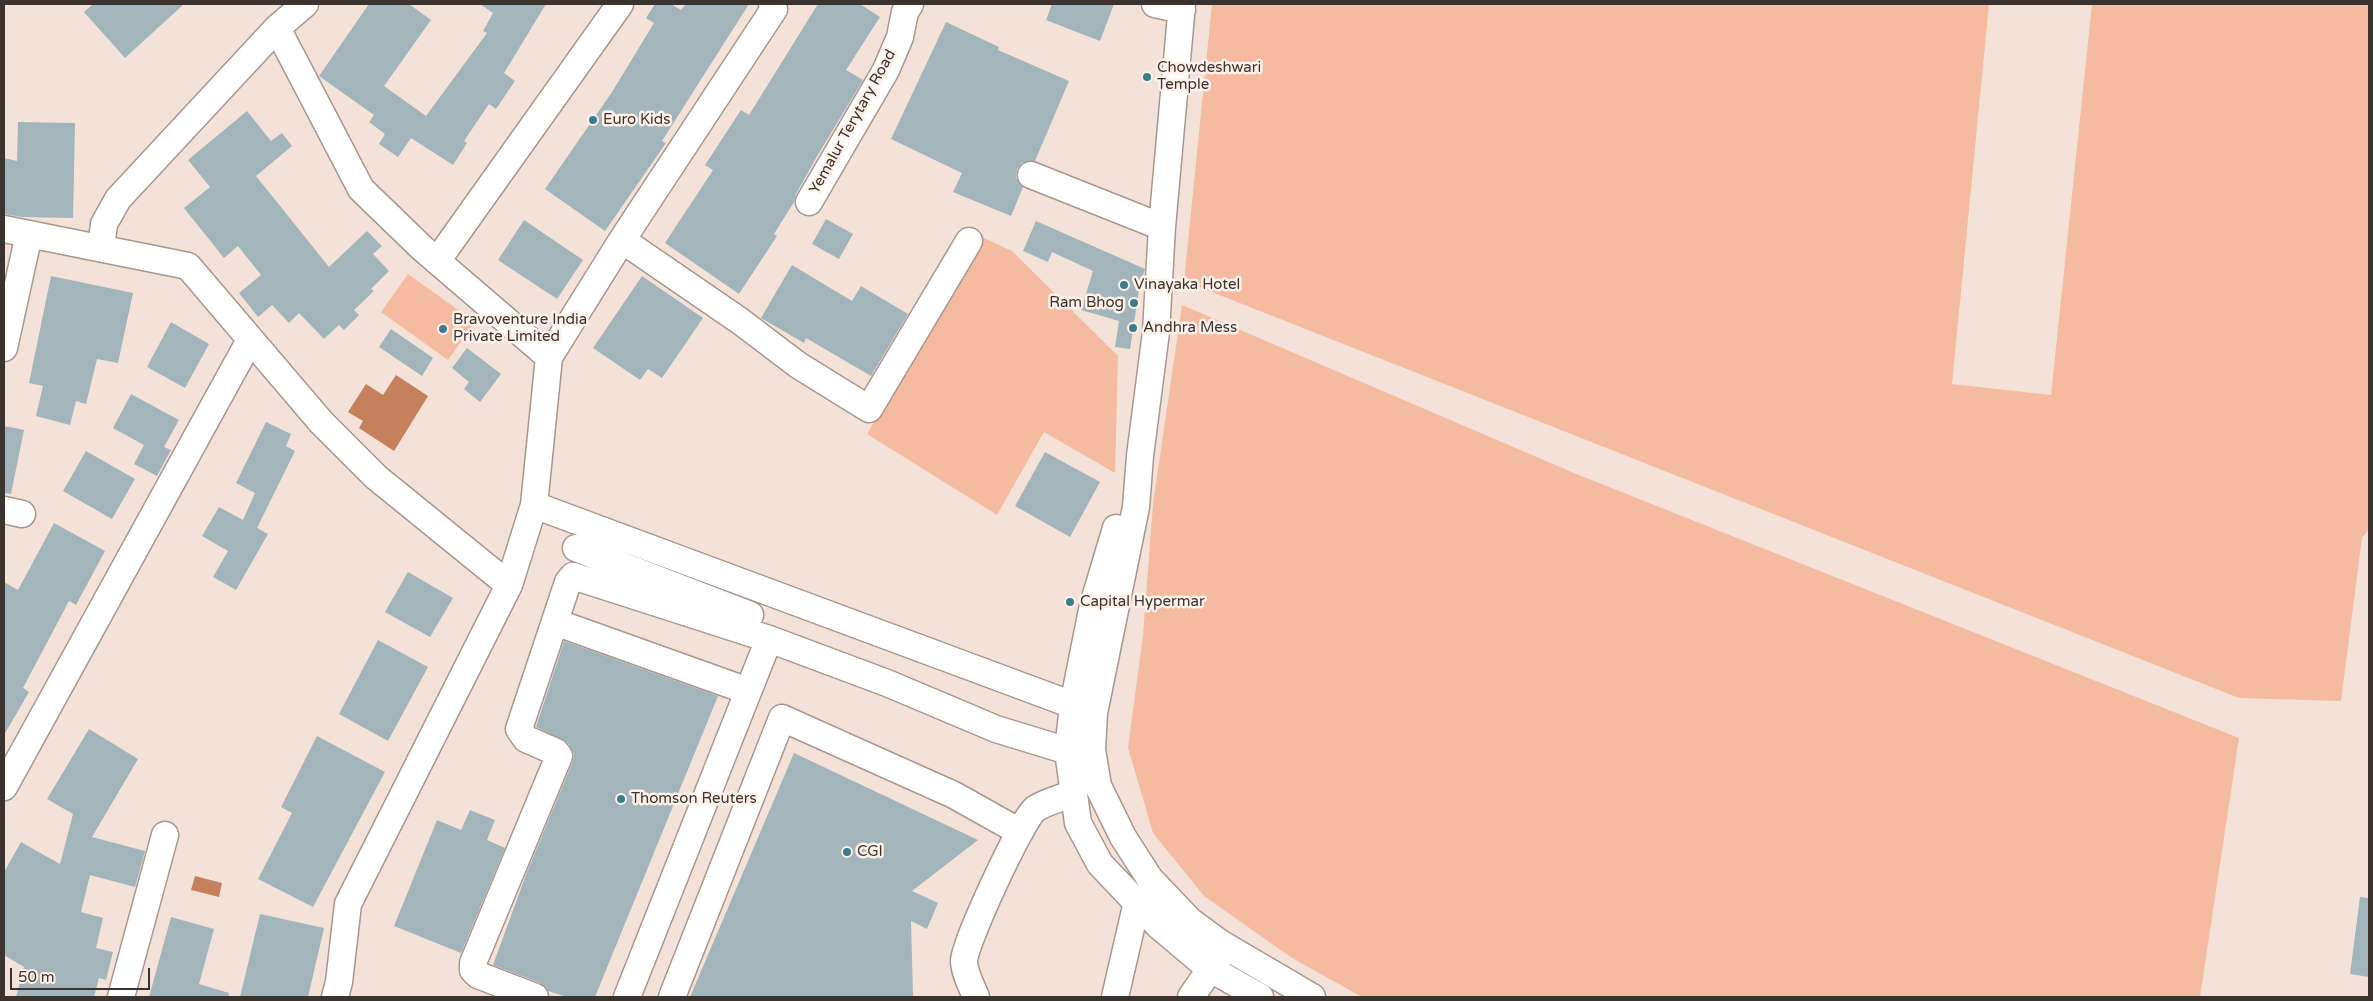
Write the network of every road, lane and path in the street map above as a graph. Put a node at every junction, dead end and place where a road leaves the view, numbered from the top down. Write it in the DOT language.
graph roads {
  1 [pos="305,4"];
  2 [pos="620,4"];
  3 [pos="772,4"];
  4 [pos="1155,4"];
  5 [pos="1182,7"];
  6 [pos="908,8"];
  7 [pos="277,28"];
  8 [pos="1031,175"];
  9 [pos="808,202"];
  10 [pos="1162,227"];
  11 [pos="4,230"];
  12 [pos="29,234"];
  13 [pos="622,240"];
  14 [pos="969,241"];
  15 [pos="101,247"];
  16 [pos="437,261"];
  17 [pos="250,340"];
  18 [pos="4,348"];
  19 [pos="549,357"];
  20 [pos="1140,456"];
  21 [pos="534,505"];
  22 [pos="576,548"];
  23 [pos="508,585"];
  24 [pos="555,622"];
  25 [pos="769,639"];
  26 [pos="748,691"];
  27 [pos="1083,709"];
  28 [pos="1080,745"];
  29 [pos="4,787"];
  30 [pos="1064,797"];
  31 [pos="1020,832"];
  32 [pos="166,835"];
  33 [pos="1137,902"];
  34 [pos="1227,947"];
  35 [pos="1210,968"];
  36 [pos="121,997"];
  37 [pos="335,997"];
  38 [pos="535,997"];
  39 [pos="627,997"];
  40 [pos="672,997"];
  41 [pos="976,997"];
  42 [pos="1115,997"];
  43 [pos="1191,997"];
  44 [pos="1260,997"];
  45 [pos="1312,997"];
  1 -- 7 [label="street"];
  2 -- 16 [label="street"];
  3 -- 13 [label="street"];
  4 -- 5 [label="street"];
  5 -- 10 [label="street"];
  6 -- 9 [label="street, Yemalur Terytary Road"];
  7 -- 15 [label="street"];
  7 -- 16 [label="street"];
  8 -- 10 [label="street"];
  10 -- 20 [label="street"];
  11 -- 12 [label="street"];
  12 -- 15 [label="street"];
  12 -- 18 [label="street"];
  13 -- 14 [label="street"];
  13 -- 19 [label="street"];
  15 -- 17 [label="street"];
  16 -- 19 [label="street"];
  17 -- 23 [label="street"];
  17 -- 29 [label="street"];
  19 -- 21 [label="street"];
  20 -- 27 [label="street"];
  20 -- 27 [label="street"];
  21 -- 23 [label="street"];
  21 -- 27 [label="street"];
  22 -- 28 [label="street"];
  23 -- 37 [label="street"];
  24 -- 25 [label="street"];
  24 -- 26 [label="street"];
  24 -- 38 [label="street"];
  25 -- 26 [label="street"];
  25 -- 28 [label="street"];
  26 -- 39 [label="street"];
  27 -- 28 [label="street"];
  28 -- 30 [label="street"];
  28 -- 34 [label="street"];
  30 -- 31 [label="street"];
  30 -- 33 [label="street"];
  31 -- 40 [label="street"];
  31 -- 41 [label="street"];
  32 -- 36 [label="street"];
  33 -- 35 [label="street"];
  33 -- 42 [label="street"];
  34 -- 35 [label="street"];
  34 -- 45 [label="street"];
  35 -- 43 [label="street"];
  35 -- 44 [label="street"];
}
